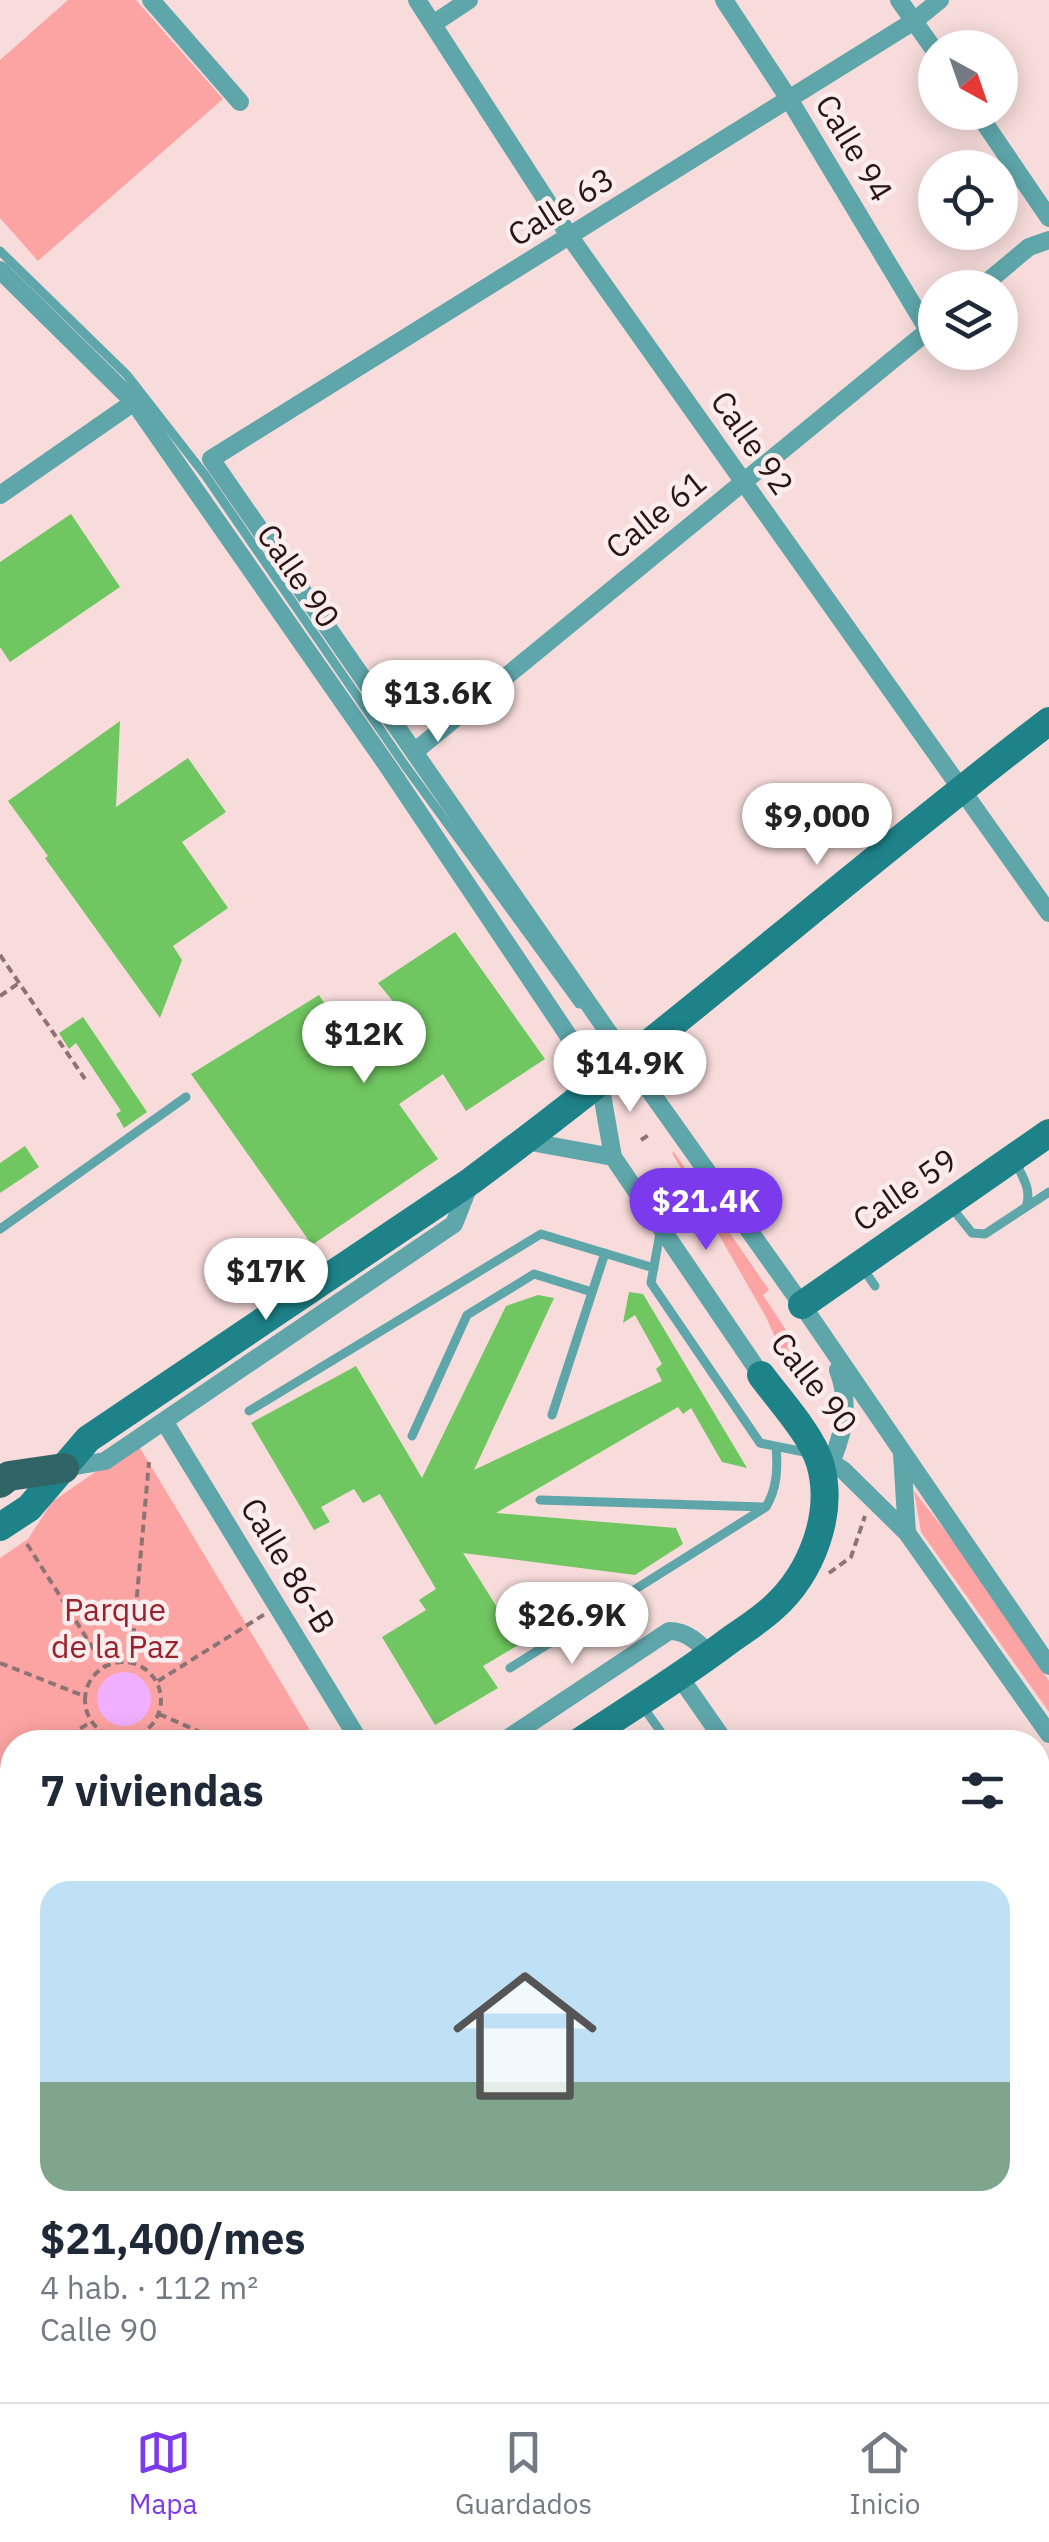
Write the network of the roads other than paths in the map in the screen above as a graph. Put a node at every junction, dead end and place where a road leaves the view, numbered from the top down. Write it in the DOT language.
graph roads {
  1 [pos="151,0"];
  2 [pos="417,0"];
  3 [pos="470,0"];
  4 [pos="724,0"];
  5 [pos="899,0"];
  6 [pos="940,0"];
  7 [pos="914,21"];
  8 [pos="433,24"];
  9 [pos="920,30"];
  10 [pos="789,99"];
  11 [pos="240,102"];
  12 [pos="989,130"];
  13 [pos="1049,218"];
  14 [pos="570,237"];
  15 [pos="1049,240"];
  16 [pos="0,251"];
  17 [pos="0,270"];
  18 [pos="1002,270"];
  19 [pos="918,305"];
  20 [pos="918,338"];
  21 [pos="134,402"];
  22 [pos="211,460"];
  23 [pos="743,482"];
  24 [pos="0,495"];
  25 [pos="1049,721"];
  26 [pos="414,752"];
  27 [pos="961,788"];
  28 [pos="1049,913"];
  29 [pos="626,1060"];
  30 [pos="600,1083"];
  31 [pos="186,1097"];
  32 [pos="1049,1134"];
  33 [pos="525,1140"];
  34 [pos="613,1156"];
  35 [pos="1013,1158"];
  36 [pos="471,1181"];
  37 [pos="1049,1192"];
  38 [pos="948,1203"];
  39 [pos="1026,1207"];
  40 [pos="0,1229"];
  41 [pos="661,1230"];
  42 [pos="605,1253"];
  43 [pos="654,1268"];
  44 [pos="592,1292"];
  45 [pos="802,1306"];
  46 [pos="826,1342"];
  47 [pos="761,1375"];
  48 [pos="249,1411"];
  49 [pos="552,1414"];
  50 [pos="164,1421"];
  51 [pos="412,1436"];
  52 [pos="776,1447"];
  53 [pos="902,1452"];
  54 [pos="824,1465"];
  55 [pos="64,1468"];
  56 [pos="0,1482"];
  57 [pos="540,1500"];
  58 [pos="766,1507"];
  59 [pos="0,1527"];
  60 [pos="907,1533"];
  61 [pos="523,1590"];
  62 [pos="594,1615"];
  63 [pos="710,1656"];
  64 [pos="1049,1666"];
  65 [pos="510,1668"];
  66 [pos="679,1676"];
  67 [pos="640,1702"];
  68 [pos="353,1730"];
  69 [pos="520,1730"];
  70 [pos="597,1730"];
  71 [pos="659,1730"];
  72 [pos="717,1730"];
  73 [pos="1046,1730"];
  1 -- 11 [label="street"];
  2 -- 8 [label="street, Calle 92"];
  3 -- 8 [label="street"];
  4 -- 10 [label="street, Calle 94"];
  5 -- 7 [label="street"];
  6 -- 7 [label="street, Calle 63"];
  7 -- 9 [label="street"];
  7 -- 10 [label="street, Calle 63"];
  8 -- 14 [label="street, Calle 92"];
  10 -- 14 [label="street, Calle 63"];
  10 -- 19 [label="street, Calle 94"];
  12 -- 13 [label="street"];
  14 -- 22 [label="street, Calle 63"];
  14 -- 23 [label="street, Calle 92"];
  15 -- 18 [label="street"];
  16 -- 29 [label="lane"];
  17 -- 21 [label="street, Calle 90"];
  20 -- 23 [label="street, Calle 61"];
  21 -- 24 [label="street"];
  21 -- 30 [label="street, Calle 90"];
  22 -- 26 [label="street, Calle 90"];
  23 -- 26 [label="street, Calle 61"];
  23 -- 27 [label="street, Calle 92"];
  25 -- 27 [label="street"];
  26 -- 29 [label="street, Calle 90"];
  27 -- 28 [label="street, Calle 92"];
  27 -- 29 [label="street"];
  29 -- 30 [label="street"];
  29 -- 45 [label="street, Calle 90"];
  30 -- 33 [label="street"];
  30 -- 34 [label="street, Calle 90"];
  31 -- 40 [label="lane"];
  32 -- 35 [label="street, Calle 59"];
  33 -- 34 [label="street"];
  33 -- 36 [label="street"];
  34 -- 41 [label="street, Calle 90"];
  35 -- 38 [label="street, Calle 59"];
  35 -- 39 [label="lane"];
  36 -- 50 [label="street"];
  36 -- 55 [label="street"];
  37 -- 39 [label="lane"];
  38 -- 39 [label="lane"];
  38 -- 45 [label="street, Calle 59"];
  41 -- 43 [label="lane"];
  41 -- 47 [label="street, Calle 90"];
  42 -- 43 [label="lane"];
  42 -- 44 [label="lane"];
  42 -- 48 [label="lane"];
  43 -- 52 [label="lane"];
  44 -- 49 [label="lane"];
  44 -- 51 [label="lane"];
  45 -- 46 [label="street, Calle 90"];
  46 -- 53 [label="street"];
  46 -- 54 [label="street"];
  47 -- 54 [label="street, Calle 90"];
  50 -- 55 [label="street"];
  50 -- 68 [label="street, Calle 86-B"];
  52 -- 54 [label="lane"];
  52 -- 58 [label="lane"];
  53 -- 60 [label="street"];
  53 -- 64 [label="street"];
  54 -- 60 [label="street, Calle 90"];
  54 -- 63 [label="street"];
  55 -- 56 [label="main road"];
  55 -- 59 [label="street"];
  57 -- 58 [label="lane"];
  58 -- 62 [label="lane"];
  60 -- 73 [label="street, Calle 90"];
  61 -- 62 [label="lane"];
  62 -- 65 [label="lane"];
  63 -- 66 [label="street"];
  63 -- 69 [label="street"];
  66 -- 67 [label="street"];
  66 -- 72 [label="street"];
  67 -- 70 [label="street"];
  67 -- 71 [label="lane"];
}
